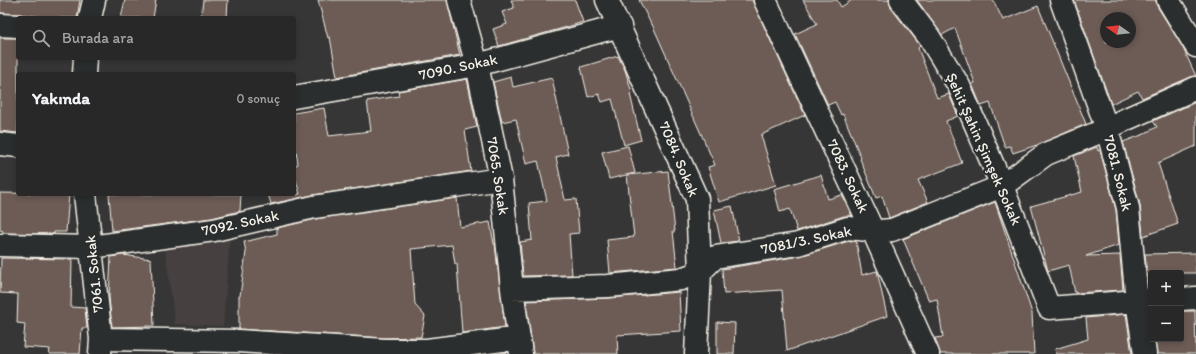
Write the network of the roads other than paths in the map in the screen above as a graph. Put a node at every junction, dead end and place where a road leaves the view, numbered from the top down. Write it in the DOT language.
graph roads {
  1 [pos="94,0"];
  2 [pos="459,0"];
  3 [pos="608,0"];
  4 [pos="765,0"];
  5 [pos="901,0"];
  6 [pos="1061,0"];
  7 [pos="1168,0"];
  8 [pos="90,16"];
  9 [pos="0,25"];
  10 [pos="16,26"];
  11 [pos="620,26"];
  12 [pos="1196,46"];
  13 [pos="85,60"];
  14 [pos="477,65"];
  15 [pos="84,72"];
  16 [pos="1196,88"];
  17 [pos="296,97"];
  18 [pos="1107,129"];
  19 [pos="0,144"];
  20 [pos="16,146"];
  21 [pos="501,179"];
  22 [pos="1002,186"];
  23 [pos="85,196"];
  24 [pos="873,231"];
  25 [pos="0,245"];
  26 [pos="91,247"];
  27 [pos="700,272"];
  28 [pos="512,289"];
  29 [pos="1196,298"];
  30 [pos="1184,299"];
  31 [pos="1144,300"];
  32 [pos="520,346"];
  33 [pos="100,347"];
  34 [pos="696,354"];
  35 [pos="928,354"];
  36 [pos="1145,354"];
  1 -- 8 [label="street"];
  2 -- 14 [label="street, 7065. Sokak"];
  3 -- 11 [label="street, 7084. Sokak"];
  4 -- 24 [label="street, 7083. Sokak"];
  5 -- 22 [label="street, Şehit Şahin Şimşek Sokak"];
  6 -- 18 [label="street, 7081. Sokak"];
  7 -- 12 [label="street"];
  9 -- 10 [label="street"];
  11 -- 14 [label="street, 7090. Sokak"];
  11 -- 27 [label="street, 7084. Sokak"];
  13 -- 15 [label="street"];
  14 -- 17 [label="street, 7090. Sokak"];
  14 -- 21 [label="street, 7065. Sokak"];
  16 -- 18 [label="street, 7081/3. Sokak"];
  18 -- 22 [label="street, 7081/3. Sokak"];
  18 -- 31 [label="street, 7081. Sokak"];
  19 -- 20 [label="street"];
  21 -- 26 [label="street, 7092. Sokak"];
  21 -- 28 [label="street, 7065. Sokak"];
  22 -- 24 [label="street, 7081/3. Sokak"];
  22 -- 31 [label="street, Şehit Şahin Şimşek Sokak"];
  23 -- 26 [label="street, 7061. Sokak"];
  24 -- 27 [label="street, 7081/3. Sokak"];
  24 -- 35 [label="street, 7083. Sokak"];
  25 -- 26 [label="street, 7092. Sokak"];
  26 -- 33 [label="street, 7061. Sokak"];
  27 -- 28 [label="street, 7081/3. Sokak"];
  27 -- 34 [label="street, 7084. Sokak"];
  28 -- 32 [label="street, 7065. Sokak"];
  29 -- 30 [label="street"];
  31 -- 36 [label="street, 7081. Sokak"];
  32 -- 33 [label="street"];
}
